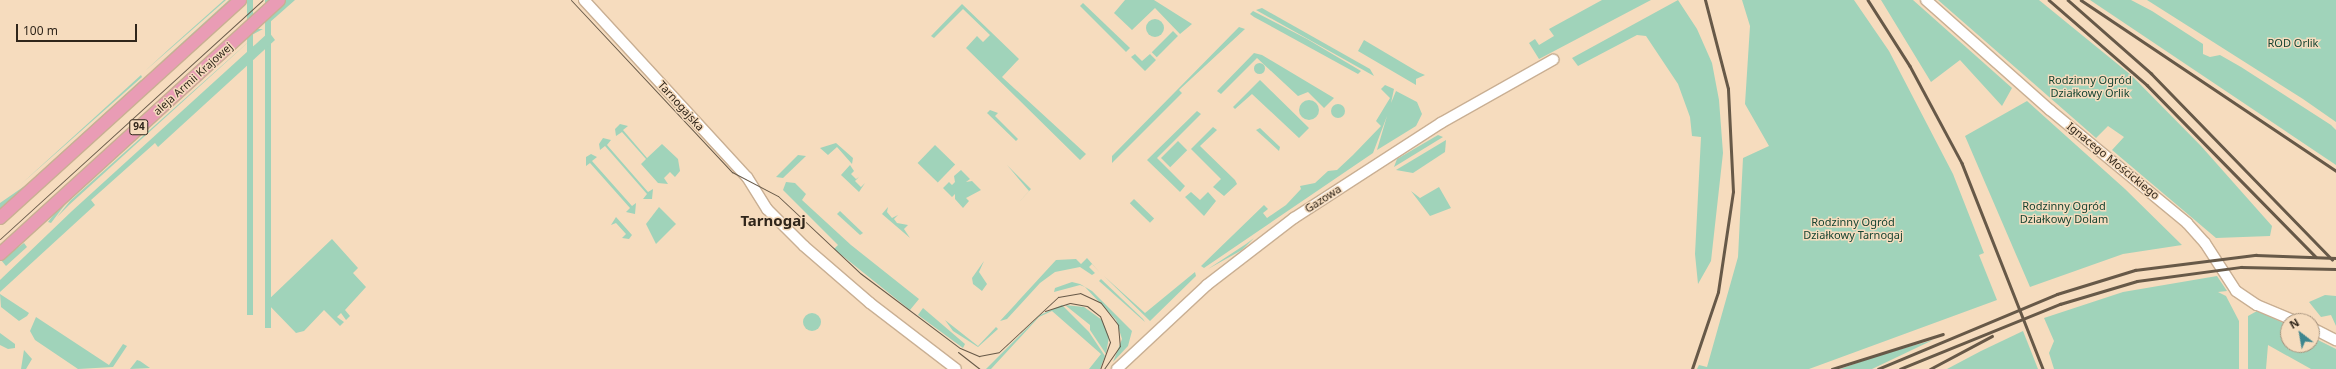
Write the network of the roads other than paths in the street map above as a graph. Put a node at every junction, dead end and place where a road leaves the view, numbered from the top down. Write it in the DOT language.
graph roads {
  1 [pos="240,0"];
  2 [pos="279,0"];
  3 [pos="584,0"];
  4 [pos="1926,0"];
  5 [pos="1553,60"];
  6 [pos="0,218"];
  7 [pos="0,254"];
  8 [pos="2280,315"];
  9 [pos="2320,332"];
  10 [pos="2336,340"];
  11 [pos="956,369"];
  12 [pos="1117,369"];
  1 -- 6 [label="main road, 94"];
  2 -- 7 [label="main road, aleja Armii Krajowej / 94"];
  3 -- 11 [label="street, Tarnogajska"];
  4 -- 8 [label="street, Ignacego Mościckiego"];
  5 -- 12 [label="street, Gazowa"];
  9 -- 10 [label="street"];
}
